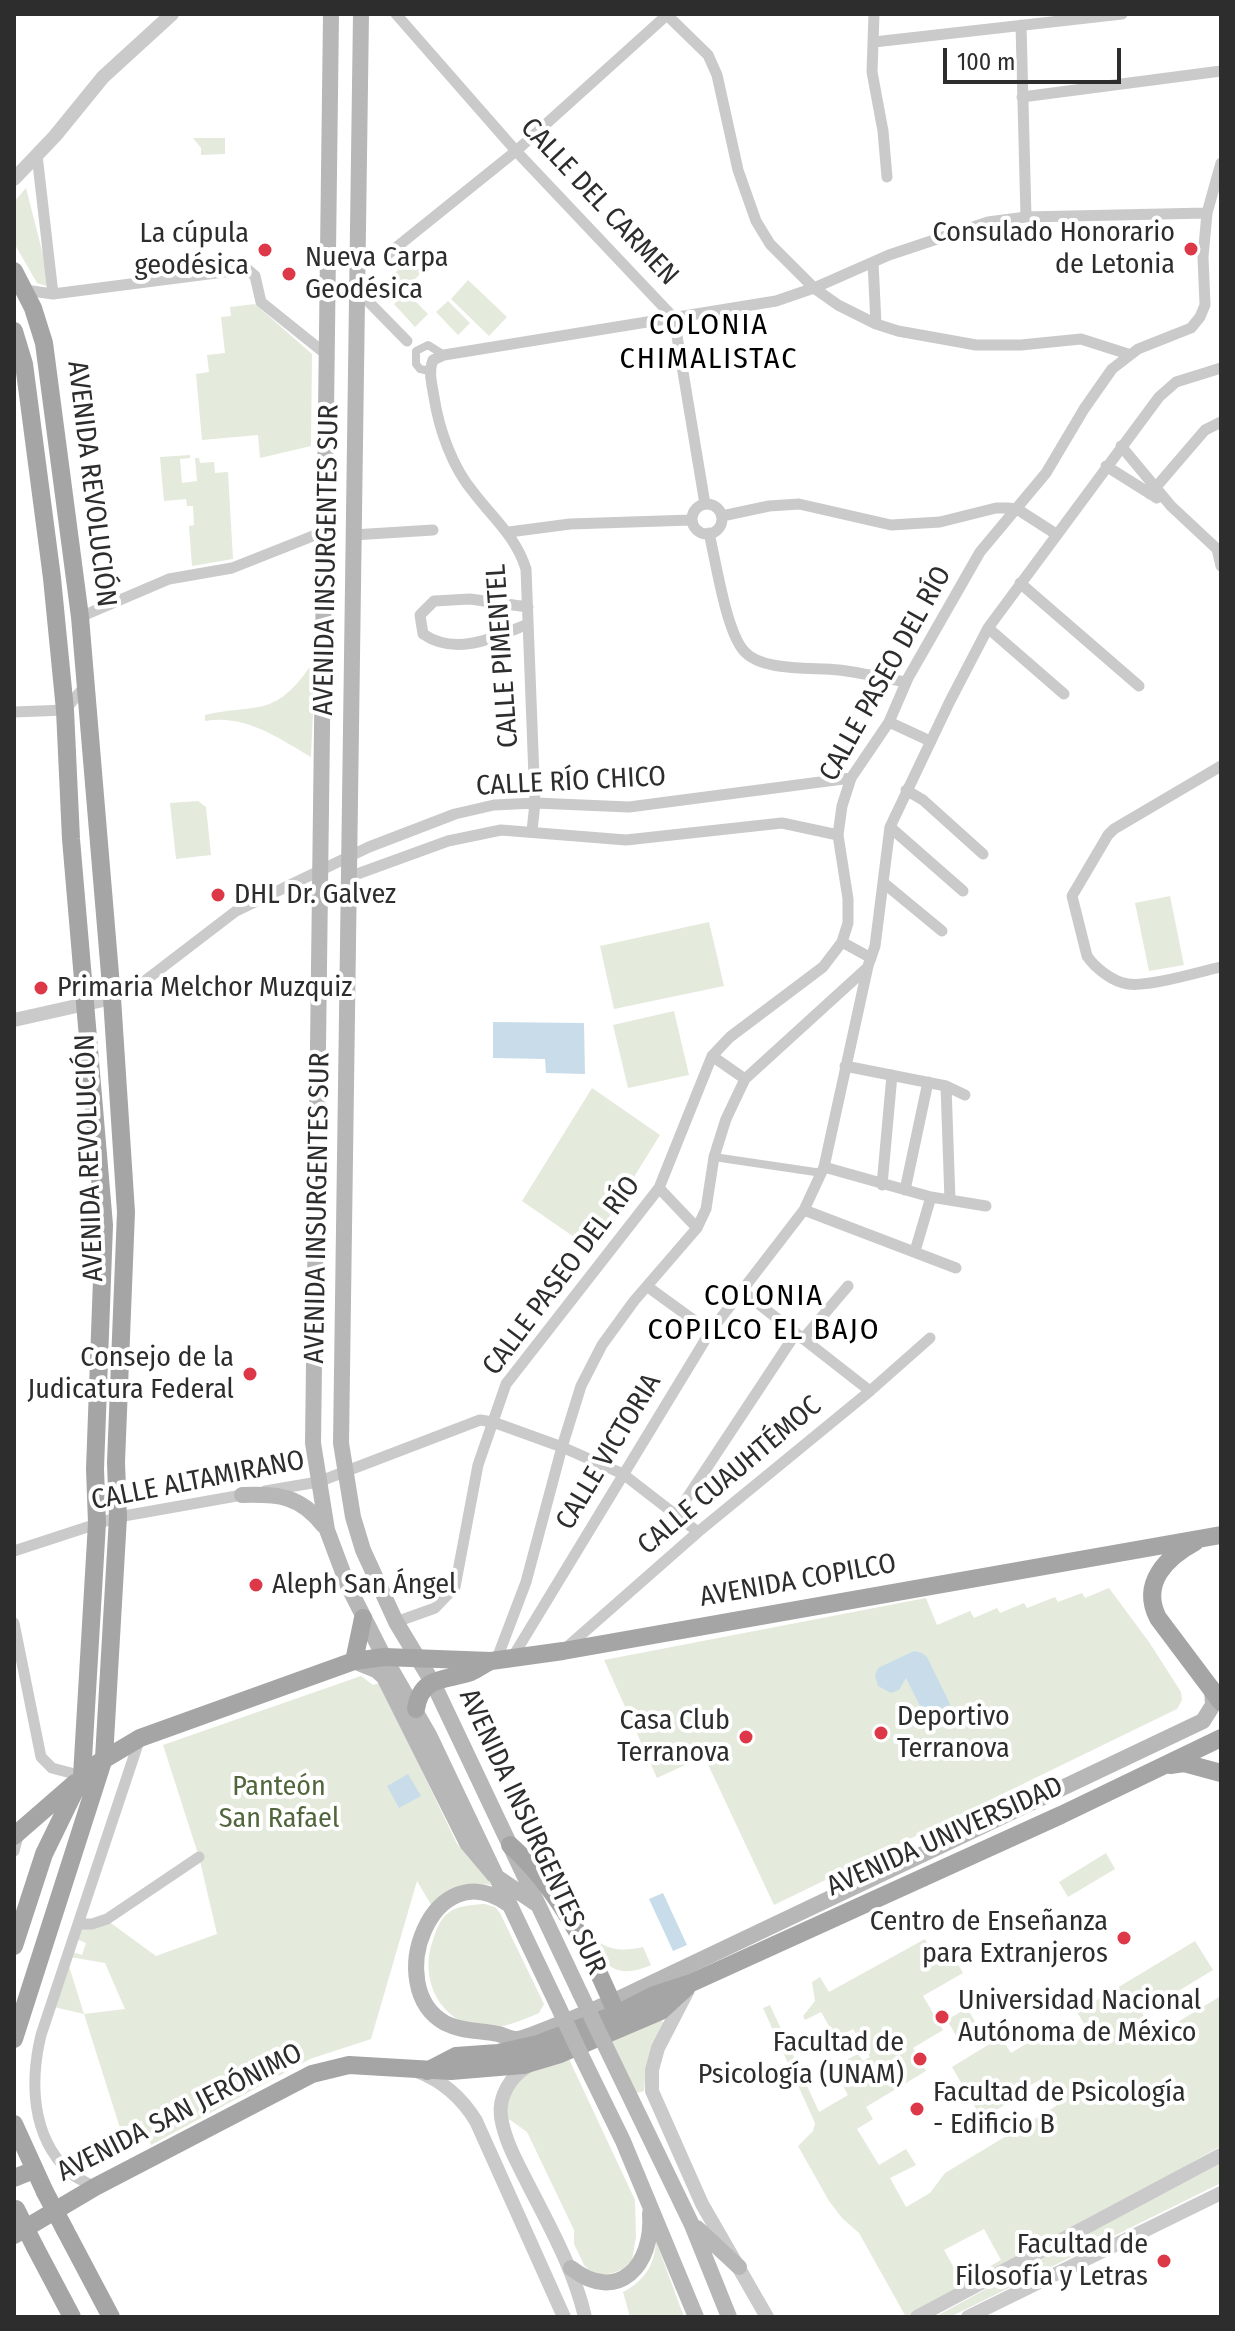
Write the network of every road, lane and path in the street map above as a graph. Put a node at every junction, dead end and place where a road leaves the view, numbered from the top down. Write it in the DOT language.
graph roads {
  1 [pos="172,14"];
  2 [pos="331,14"];
  3 [pos="361,14"];
  4 [pos="396,14"];
  5 [pos="667,14"];
  6 [pos="874,14"];
  7 [pos="1122,14"];
  8 [pos="1071,16"];
  9 [pos="1021,25"];
  10 [pos="874,42"];
  11 [pos="1221,71"];
  12 [pos="1022,97"];
  13 [pos="516,151"];
  14 [pos="37,155"];
  15 [pos="1221,163"];
  16 [pos="887,177"];
  17 [pos="14,179"];
  18 [pos="1207,213"];
  19 [pos="1026,217"];
  20 [pos="388,254"];
  21 [pos="873,262"];
  22 [pos="14,271"];
  23 [pos="814,288"];
  24 [pos="356,289"];
  25 [pos="25,290"];
  26 [pos="53,294"];
  27 [pos="674,318"];
  28 [pos="876,324"];
  29 [pos="14,331"];
  30 [pos="407,341"];
  31 [pos="1128,354"];
  32 [pos="327,355"];
  33 [pos="1221,368"];
  34 [pos="1221,422"];
  35 [pos="1121,446"];
  36 [pos="1106,466"];
  37 [pos="1154,490"];
  38 [pos="705,504"];
  39 [pos="1017,509"];
  40 [pos="722,516"];
  41 [pos="692,520"];
  42 [pos="433,530"];
  43 [pos="323,532"];
  44 [pos="509,532"];
  45 [pos="709,533"];
  46 [pos="1056,534"];
  47 [pos="353,535"];
  48 [pos="1221,566"];
  49 [pos="1020,583"];
  50 [pos="528,607"];
  51 [pos="80,617"];
  52 [pos="528,624"];
  53 [pos="988,628"];
  54 [pos="906,682"];
  55 [pos="85,686"];
  56 [pos="1139,686"];
  57 [pos="1064,694"];
  58 [pos="65,710"];
  59 [pos="14,712"];
  60 [pos="889,722"];
  61 [pos="930,741"];
  62 [pos="1221,766"];
  63 [pos="851,778"];
  64 [pos="906,790"];
  65 [pos="534,806"];
  66 [pos="890,827"];
  67 [pos="532,829"];
  68 [pos="838,835"];
  69 [pos="983,854"];
  70 [pos="350,856"];
  71 [pos="320,870"];
  72 [pos="349,877"];
  73 [pos="885,884"];
  74 [pos="963,891"];
  75 [pos="942,931"];
  76 [pos="842,942"];
  77 [pos="870,962"];
  78 [pos="1221,967"];
  79 [pos="112,998"];
  80 [pos="85,1004"];
  81 [pos="14,1020"];
  82 [pos="712,1056"];
  83 [pos="845,1066"];
  84 [pos="892,1075"];
  85 [pos="745,1079"];
  86 [pos="928,1082"];
  87 [pos="946,1086"];
  88 [pos="965,1095"];
  89 [pos="714,1157"];
  90 [pos="823,1170"];
  91 [pos="882,1185"];
  92 [pos="659,1188"];
  93 [pos="905,1190"];
  94 [pos="931,1197"];
  95 [pos="950,1200"];
  96 [pos="986,1206"];
  97 [pos="804,1210"];
  98 [pos="697,1228"];
  99 [pos="915,1251"];
  100 [pos="956,1268"];
  101 [pos="848,1286"];
  102 [pos="648,1287"];
  103 [pos="742,1291"];
  104 [pos="710,1332"];
  105 [pos="800,1336"];
  106 [pos="930,1338"];
  107 [pos="870,1391"];
  108 [pos="493,1422"];
  109 [pos="562,1447"];
  110 [pos="345,1471"];
  111 [pos="623,1474"];
  112 [pos="318,1482"];
  113 [pos="242,1495"];
  114 [pos="677,1513"];
  115 [pos="118,1517"];
  116 [pos="97,1523"];
  117 [pos="327,1530"];
  118 [pos="698,1532"];
  119 [pos="1213,1536"];
  120 [pos="14,1551"];
  121 [pos="363,1618"];
  122 [pos="396,1622"];
  123 [pos="14,1623"];
  124 [pos="563,1651"];
  125 [pos="384,1657"];
  126 [pos="416,1657"];
  127 [pos="500,1660"];
  128 [pos="354,1661"];
  129 [pos="433,1683"];
  130 [pos="1218,1696"];
  131 [pos="416,1709"];
  132 [pos="140,1738"];
  133 [pos="1221,1738"];
  134 [pos="104,1758"];
  135 [pos="1167,1765"];
  136 [pos="1221,1773"];
  137 [pos="82,1776"];
  138 [pos="17,1834"];
  139 [pos="510,1845"];
  140 [pos="14,1851"];
  141 [pos="199,1857"];
  142 [pos="494,1875"];
  143 [pos="508,1904"];
  144 [pos="536,1904"];
  145 [pos="78,1924"];
  146 [pos="14,1946"];
  147 [pos="691,1983"];
  148 [pos="617,2014"];
  149 [pos="14,2039"];
  150 [pos="558,2046"];
  151 [pos="535,2062"];
  152 [pos="401,2067"];
  153 [pos="427,2071"];
  154 [pos="14,2127"];
  155 [pos="1221,2155"];
  156 [pos="34,2170"];
  157 [pos="14,2178"];
  158 [pos="95,2187"];
  159 [pos="1221,2193"];
  160 [pos="648,2200"];
  161 [pos="15,2207"];
  162 [pos="692,2225"];
  163 [pos="14,2235"];
  164 [pos="739,2267"];
  165 [pos="571,2268"];
  166 [pos="757,2298"];
  167 [pos="72,2317"];
  168 [pos="111,2317"];
  169 [pos="564,2317"];
  170 [pos="585,2317"];
  171 [pos="696,2317"];
  172 [pos="729,2317"];
  173 [pos="767,2317"];
  174 [pos="776,2317"];
  175 [pos="917,2317"];
  176 [pos="968,2317"];
  1 -- 14 [label="street"];
  2 -- 32 [label="main road, AVENIDA INSURGENTES SUR"];
  3 -- 24 [label="main road, AVENIDA INSURGENTES SUR"];
  4 -- 13 [label="street, CALLE DEL CARMEN"];
  5 -- 13 [label="street"];
  5 -- 23 [label="street"];
  6 -- 10 [label="street"];
  7 -- 8 [label="street"];
  8 -- 9 [label="street"];
  9 -- 10 [label="street"];
  9 -- 12 [label="street"];
  10 -- 16 [label="street"];
  11 -- 12 [label="street"];
  12 -- 19 [label="street"];
  13 -- 20 [label="street"];
  13 -- 27 [label="street, CALLE DEL CARMEN"];
  14 -- 17 [label="street"];
  14 -- 26 [label="street"];
  15 -- 18 [label="street, CALLE PASEO DEL RÍO"];
  18 -- 19 [label="street"];
  18 -- 31 [label="street, CALLE PASEO DEL RÍO"];
  19 -- 21 [label="street"];
  21 -- 23 [label="street"];
  21 -- 28 [label="street"];
  22 -- 25 [label="main road, AVENIDA REVOLUCIÓN"];
  23 -- 27 [label="street"];
  23 -- 28 [label="street"];
  24 -- 30 [label="street"];
  24 -- 47 [label="main road, AVENIDA INSURGENTES SUR"];
  25 -- 26 [label="street"];
  25 -- 51 [label="main road, AVENIDA REVOLUCIÓN"];
  26 -- 32 [label="street"];
  27 -- 38 [label="street, CALLE DEL CARMEN"];
  27 -- 44 [label="street, CALLE PIMENTEL"];
  28 -- 31 [label="street"];
  29 -- 58 [label="main road, AVENIDA REVOLUCIÓN"];
  31 -- 39 [label="street, CALLE PASEO DEL RÍO"];
  32 -- 43 [label="main road, AVENIDA INSURGENTES SUR"];
  33 -- 35 [label="street"];
  34 -- 37 [label="street"];
  35 -- 36 [label="street"];
  35 -- 37 [label="street"];
  36 -- 37 [label="street"];
  36 -- 46 [label="street"];
  37 -- 48 [label="street"];
  38 -- 40 [label="street"];
  38 -- 41 [label="street"];
  39 -- 40 [label="street"];
  39 -- 46 [label="street"];
  39 -- 54 [label="street, CALLE PASEO DEL RÍO"];
  40 -- 45 [label="street"];
  41 -- 44 [label="street"];
  41 -- 45 [label="street"];
  42 -- 47 [label="street"];
  43 -- 51 [label="street"];
  43 -- 71 [label="main road, AVENIDA INSURGENTES SUR"];
  44 -- 50 [label="street, CALLE PIMENTEL"];
  45 -- 54 [label="street"];
  46 -- 49 [label="street"];
  47 -- 70 [label="main road, AVENIDA INSURGENTES SUR"];
  49 -- 53 [label="street"];
  49 -- 56 [label="street"];
  50 -- 52 [label="street, CALLE PIMENTEL"];
  50 -- 52 [label="street"];
  51 -- 55 [label="main road, AVENIDA REVOLUCIÓN"];
  52 -- 65 [label="street, CALLE PIMENTEL"];
  53 -- 57 [label="street"];
  53 -- 61 [label="street"];
  54 -- 60 [label="street, CALLE PASEO DEL RÍO"];
  55 -- 58 [label="street"];
  55 -- 79 [label="main road, AVENIDA REVOLUCIÓN"];
  58 -- 59 [label="street"];
  58 -- 80 [label="main road, AVENIDA REVOLUCIÓN"];
  60 -- 61 [label="street"];
  60 -- 63 [label="street, CALLE PASEO DEL RÍO"];
  61 -- 64 [label="street"];
  62 -- 78 [label="street"];
  63 -- 65 [label="street, CALLE RÍO CHICO"];
  63 -- 68 [label="street, CALLE PASEO DEL RÍO"];
  64 -- 66 [label="street"];
  64 -- 69 [label="street"];
  65 -- 67 [label="street, CALLE PIMENTEL"];
  65 -- 70 [label="street, CALLE RÍO CHICO"];
  66 -- 73 [label="street"];
  66 -- 74 [label="street"];
  67 -- 68 [label="street, CALLE RÍO CHICO"];
  67 -- 72 [label="street, CALLE RÍO CHICO"];
  68 -- 76 [label="street, CALLE PASEO DEL RÍO"];
  70 -- 71 [label="street, CALLE RÍO CHICO"];
  70 -- 72 [label="main road, AVENIDA INSURGENTES SUR"];
  71 -- 79 [label="street, CALLE RÍO CHICO"];
  71 -- 112 [label="main road, AVENIDA INSURGENTES SUR"];
  72 -- 110 [label="main road, AVENIDA INSURGENTES SUR"];
  73 -- 75 [label="street"];
  73 -- 77 [label="street"];
  76 -- 77 [label="street"];
  76 -- 82 [label="street, CALLE PASEO DEL RÍO"];
  77 -- 83 [label="street, CALLE VICTORIA"];
  77 -- 85 [label="street"];
  79 -- 80 [label="street"];
  79 -- 115 [label="main road, AVENIDA REVOLUCIÓN"];
  80 -- 81 [label="street"];
  80 -- 116 [label="main road, AVENIDA REVOLUCIÓN"];
  82 -- 85 [label="street"];
  82 -- 92 [label="street, CALLE PASEO DEL RÍO"];
  83 -- 84 [label="street"];
  83 -- 90 [label="street, CALLE VICTORIA"];
  84 -- 86 [label="street"];
  84 -- 91 [label="street"];
  85 -- 89 [label="street"];
  86 -- 87 [label="street"];
  86 -- 93 [label="street"];
  87 -- 88 [label="street"];
  87 -- 95 [label="street"];
  89 -- 90 [label="street"];
  89 -- 98 [label="street"];
  90 -- 91 [label="street"];
  90 -- 97 [label="street, CALLE VICTORIA"];
  91 -- 93 [label="street"];
  92 -- 98 [label="street"];
  92 -- 108 [label="street, CALLE PASEO DEL RÍO"];
  93 -- 94 [label="street"];
  94 -- 95 [label="street"];
  94 -- 99 [label="street"];
  95 -- 96 [label="street"];
  97 -- 99 [label="street"];
  97 -- 103 [label="street, CALLE VICTORIA"];
  98 -- 102 [label="street"];
  99 -- 100 [label="street"];
  101 -- 105 [label="street"];
  102 -- 104 [label="street"];
  102 -- 109 [label="street"];
  103 -- 104 [label="street, CALLE VICTORIA"];
  103 -- 105 [label="street"];
  104 -- 111 [label="street, CALLE VICTORIA"];
  105 -- 107 [label="street"];
  105 -- 114 [label="street"];
  106 -- 107 [label="street, CALLE CUAUHTÉMOC"];
  107 -- 118 [label="street, CALLE CUAUHTÉMOC"];
  108 -- 109 [label="street"];
  108 -- 110 [label="street, CALLE ALTAMIRANO"];
  108 -- 122 [label="street, CALLE PASEO DEL RÍO"];
  109 -- 111 [label="street"];
  109 -- 127 [label="street"];
  110 -- 112 [label="street, CALLE ALTAMIRANO"];
  110 -- 122 [label="main road, AVENIDA INSURGENTES SUR"];
  111 -- 114 [label="street"];
  111 -- 127 [label="street, CALLE VICTORIA"];
  112 -- 113 [label="street, CALLE ALTAMIRANO"];
  112 -- 117 [label="main road, AVENIDA INSURGENTES SUR"];
  113 -- 115 [label="street, CALLE ALTAMIRANO"];
  113 -- 117 [label="main road"];
  114 -- 118 [label="street"];
  115 -- 116 [label="street, CALLE ALTAMIRANO"];
  115 -- 134 [label="main road, AVENIDA REVOLUCIÓN"];
  116 -- 120 [label="street, CALLE ALTAMIRANO"];
  116 -- 137 [label="main road, AVENIDA REVOLUCIÓN"];
  117 -- 121 [label="main road, AVENIDA INSURGENTES SUR"];
  118 -- 124 [label="street, CALLE CUAUHTÉMOC"];
  119 -- 124 [label="main road, AVENIDA COPILCO"];
  119 -- 130 [label="main road"];
  121 -- 125 [label="main road, AVENIDA INSURGENTES SUR"];
  121 -- 128 [label="main road"];
  122 -- 126 [label="main road, AVENIDA INSURGENTES SUR"];
  123 -- 137 [label="street"];
  124 -- 127 [label="main road, AVENIDA COPILCO"];
  125 -- 126 [label="main road, AVENIDA COPILCO"];
  125 -- 128 [label="main road, AVENIDA COPILCO"];
  125 -- 131 [label="main road, AVENIDA INSURGENTES SUR"];
  126 -- 127 [label="main road, AVENIDA COPILCO"];
  126 -- 129 [label="main road, AVENIDA INSURGENTES SUR"];
  127 -- 129 [label="main road"];
  128 -- 132 [label="main road, AVENIDA COPILCO"];
  128 -- 142 [label="main road"];
  129 -- 131 [label="main road"];
  129 -- 139 [label="main road, AVENIDA INSURGENTES SUR"];
  130 -- 148 [label="main road"];
  131 -- 142 [label="main road, AVENIDA INSURGENTES SUR"];
  132 -- 134 [label="main road, AVENIDA COPILCO"];
  132 -- 145 [label="street"];
  133 -- 135 [label="main road, AVENIDA UNIVERSIDAD"];
  134 -- 137 [label="main road, AVENIDA COPILCO"];
  134 -- 149 [label="main road, AVENIDA REVOLUCIÓN"];
  135 -- 136 [label="main road"];
  135 -- 147 [label="main road, AVENIDA UNIVERSIDAD"];
  137 -- 138 [label="main road, AVENIDA COPILCO"];
  137 -- 146 [label="main road, AVENIDA REVOLUCIÓN"];
  138 -- 140 [label="street"];
  139 -- 144 [label="main road, AVENIDA INSURGENTES SUR"];
  139 -- 148 [label="main road"];
  141 -- 145 [label="street"];
  142 -- 143 [label="main road, AVENIDA INSURGENTES SUR"];
  142 -- 144 [label="main road"];
  143 -- 148 [label="main road"];
  143 -- 160 [label="main road, AVENIDA INSURGENTES SUR, bridge"];
  144 -- 162 [label="main road, AVENIDA INSURGENTES SUR, bridge"];
  145 -- 158 [label="street"];
  147 -- 148 [label="main road, AVENIDA UNIVERSIDAD"];
  147 -- 164 [label="street"];
  148 -- 150 [label="main road, AVENIDA UNIVERSIDAD"];
  150 -- 151 [label="main road, AVENIDA SAN JERÓNIMO"];
  150 -- 153 [label="main road"];
  151 -- 153 [label="main road, AVENIDA SAN JERÓNIMO"];
  151 -- 165 [label="street"];
  152 -- 153 [label="main road, AVENIDA SAN JERÓNIMO"];
  152 -- 158 [label="main road, AVENIDA SAN JERÓNIMO"];
  152 -- 169 [label="street"];
  154 -- 156 [label="main road"];
  155 -- 175 [label="street"];
  156 -- 157 [label="main road"];
  156 -- 168 [label="main road, bridge"];
  158 -- 163 [label="main road, AVENIDA SAN JERÓNIMO"];
  159 -- 176 [label="street"];
  160 -- 165 [label="main road"];
  160 -- 171 [label="main road, AVENIDA INSURGENTES SUR"];
  161 -- 167 [label="main road, bridge"];
  162 -- 164 [label="main road"];
  162 -- 172 [label="main road, AVENIDA INSURGENTES SUR"];
  164 -- 166 [label="street"];
  165 -- 170 [label="street"];
  166 -- 173 [label="street"];
  166 -- 174 [label="street"];
}
